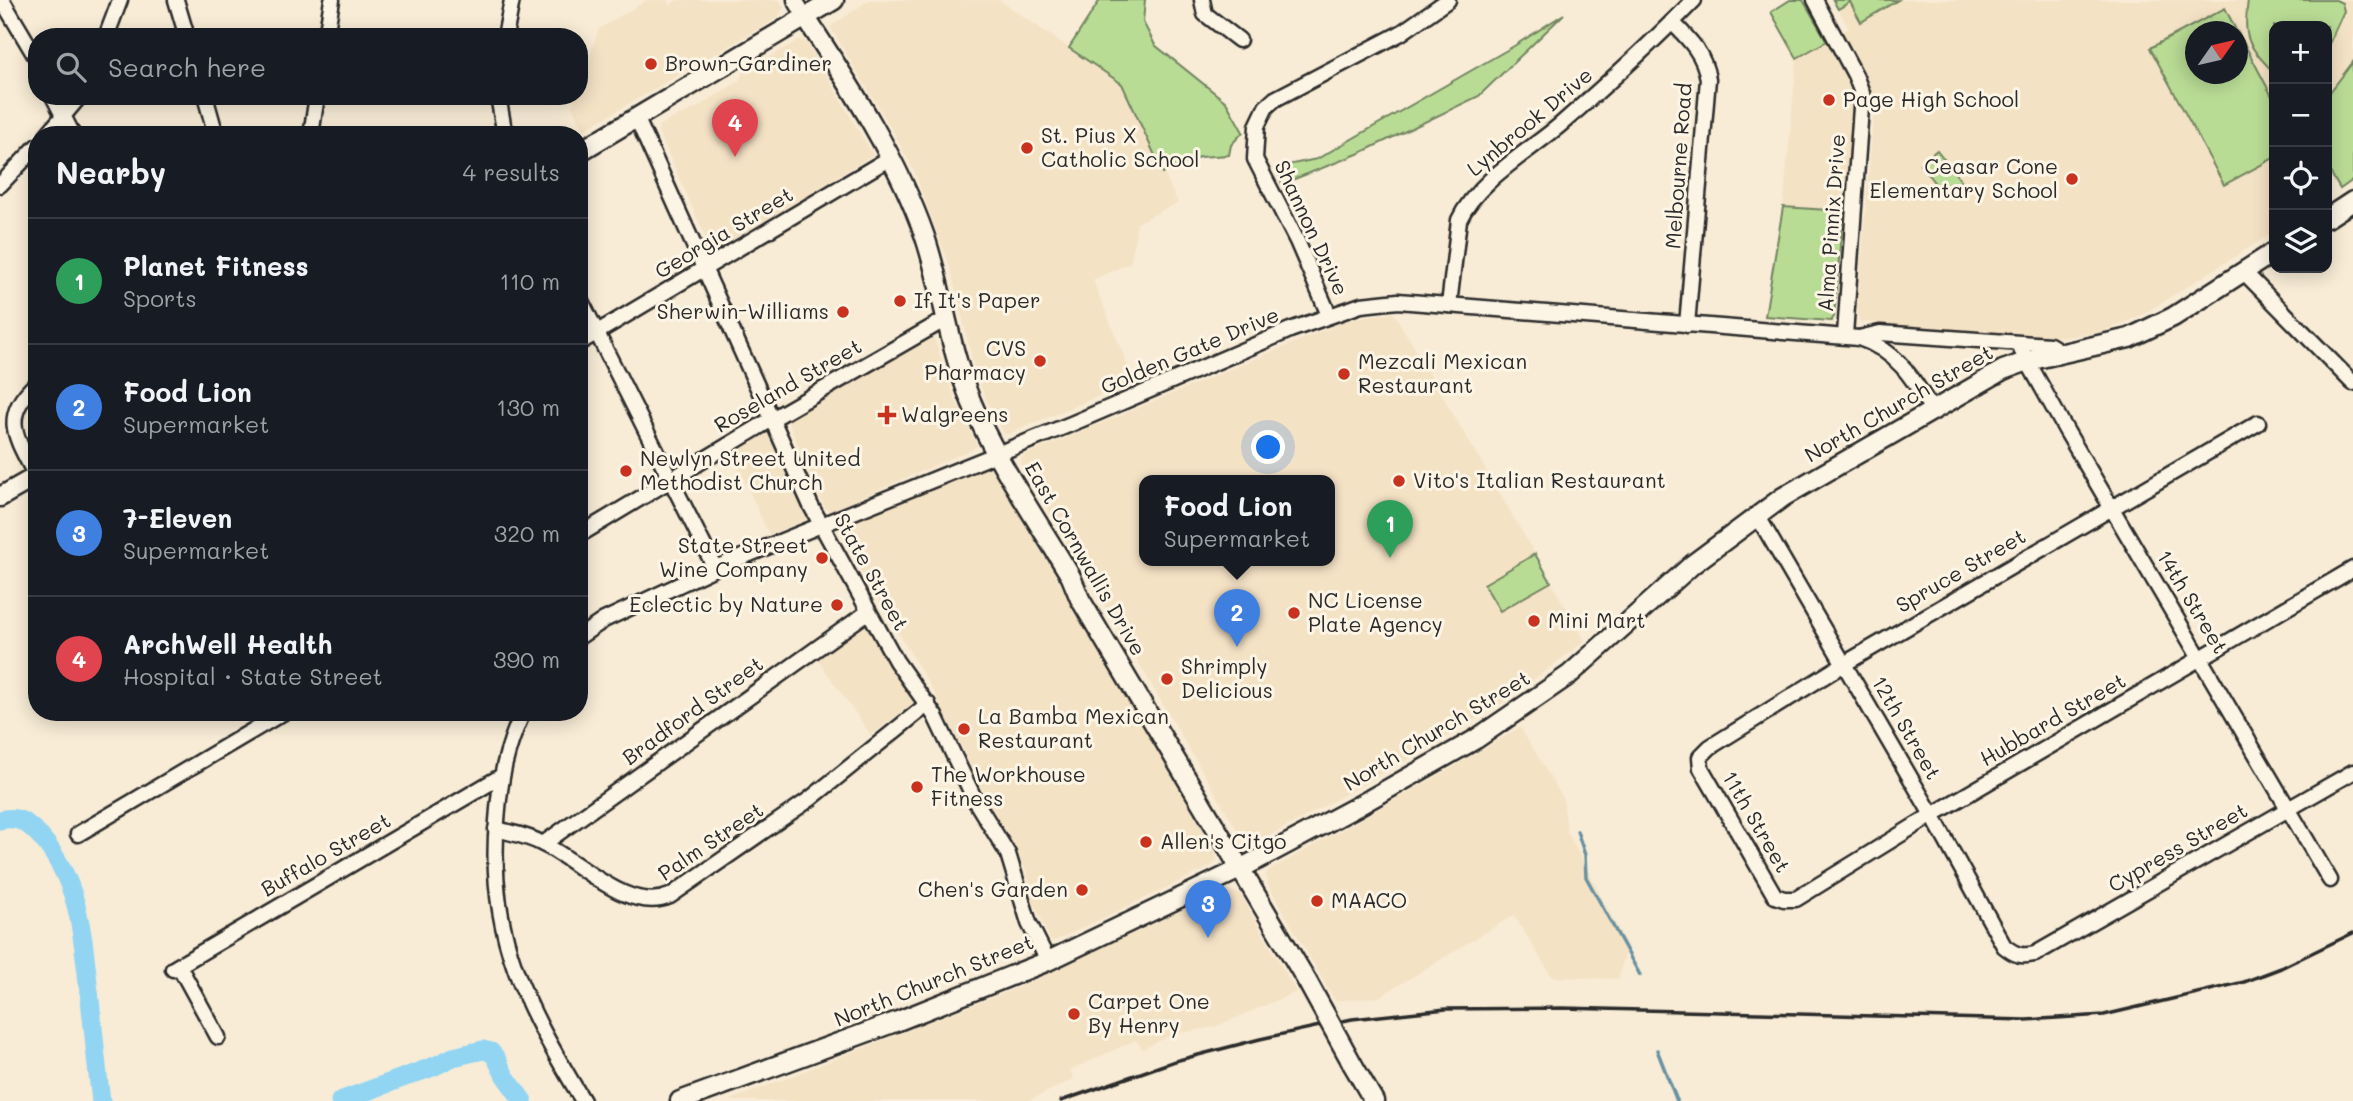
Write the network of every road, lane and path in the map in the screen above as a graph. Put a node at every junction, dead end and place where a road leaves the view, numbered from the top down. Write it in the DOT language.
graph roads {
  1 [pos="2,0"];
  2 [pos="120,0"];
  3 [pos="176,0"];
  4 [pos="332,0"];
  5 [pos="512,0"];
  6 [pos="795,0"];
  7 [pos="834,0"];
  8 [pos="1202,0"];
  9 [pos="1448,0"];
  10 [pos="1694,0"];
  11 [pos="1815,0"];
  12 [pos="806,18"];
  13 [pos="1672,22"];
  14 [pos="109,28"];
  15 [pos="184,28"];
  16 [pos="328,28"];
  17 [pos="507,28"];
  18 [pos="1239,40"];
  19 [pos="28,45"];
  20 [pos="58,105"];
  21 [pos="73,105"];
  22 [pos="208,105"];
  23 [pos="316,105"];
  24 [pos="500,105"];
  25 [pos="63,118"];
  26 [pos="637,118"];
  27 [pos="55,126"];
  28 [pos="67,126"];
  29 [pos="213,126"];
  30 [pos="312,126"];
  31 [pos="503,126"];
  32 [pos="588,147"];
  33 [pos="28,155"];
  34 [pos="890,158"];
  35 [pos="0,185"];
  36 [pos="2353,201"];
  37 [pos="2332,215"];
  38 [pos="2269,255"];
  39 [pos="705,269"];
  40 [pos="2244,272"];
  41 [pos="1449,305"];
  42 [pos="588,314"];
  43 [pos="1329,315"];
  44 [pos="946,319"];
  45 [pos="1687,325"];
  46 [pos="597,332"];
  47 [pos="1852,337"];
  48 [pos="588,338"];
  49 [pos="2018,344"];
  50 [pos="2063,353"];
  51 [pos="2028,361"];
  52 [pos="2353,383"];
  53 [pos="28,389"];
  54 [pos="1932,410"];
  55 [pos="772,419"];
  56 [pos="2258,423"];
  57 [pos="998,453"];
  58 [pos="28,459"];
  59 [pos="671,479"];
  60 [pos="28,481"];
  61 [pos="0,497"];
  62 [pos="2112,507"];
  63 [pos="1757,515"];
  64 [pos="820,524"];
  65 [pos="588,530"];
  66 [pos="715,568"];
  67 [pos="2353,569"];
  68 [pos="868,612"];
  69 [pos="588,631"];
  70 [pos="2201,658"];
  71 [pos="1844,664"];
  72 [pos="928,704"];
  73 [pos="269,721"];
  74 [pos="519,721"];
  75 [pos="1701,768"];
  76 [pos="2353,772"];
  77 [pos="500,777"];
  78 [pos="2289,808"];
  79 [pos="1932,815"];
  80 [pos="496,830"];
  81 [pos="78,834"];
  82 [pos="543,844"];
  83 [pos="1240,869"];
  84 [pos="2330,880"];
  85 [pos="1774,896"];
  86 [pos="2022,957"];
  87 [pos="1048,961"];
  88 [pos="218,1037"];
  89 [pos="583,1101"];
  90 [pos="680,1101"];
  91 [pos="1374,1101"];
  1 -- 19 [label="street"];
  2 -- 14 [label="street"];
  3 -- 15 [label="street"];
  4 -- 16 [label="street"];
  5 -- 17 [label="street"];
  6 -- 12 [label="street"];
  7 -- 12 [label="main road"];
  8 -- 18 [label="street"];
  9 -- 43 [label="street, Shannon Drive"];
  10 -- 13 [label="street, Lynbrook Drive"];
  11 -- 47 [label="street, Alma Pinnix Drive"];
  12 -- 26 [label="main road"];
  12 -- 34 [label="main road, East Cornwallis Drive"];
  13 -- 41 [label="street, Lynbrook Drive"];
  13 -- 45 [label="street, Melbourne Road"];
  20 -- 25 [label="street"];
  21 -- 25 [label="street"];
  22 -- 29 [label="street"];
  23 -- 30 [label="street"];
  24 -- 31 [label="street"];
  25 -- 27 [label="street"];
  25 -- 28 [label="street"];
  26 -- 32 [label="main road"];
  26 -- 39 [label="street, State Street"];
  33 -- 35 [label="street"];
  34 -- 39 [label="street, Georgia Street"];
  34 -- 44 [label="main road, East Cornwallis Drive"];
  36 -- 37 [label="main road"];
  38 -- 40 [label="main road, North Church Street"];
  39 -- 46 [label="street, Georgia Street"];
  39 -- 55 [label="street, State Street"];
  40 -- 50 [label="main road, North Church Street"];
  40 -- 52 [label="street"];
  41 -- 43 [label="street, Golden Gate Drive"];
  41 -- 45 [label="street, Golden Gate Drive"];
  42 -- 46 [label="street"];
  43 -- 57 [label="street, Golden Gate Drive"];
  44 -- 55 [label="street, Roseland Street"];
  44 -- 57 [label="main road, East Cornwallis Drive"];
  45 -- 47 [label="street, Golden Gate Drive"];
  46 -- 48 [label="street, Georgia Street"];
  46 -- 59 [label="street"];
  47 -- 49 [label="street, Golden Gate Drive"];
  47 -- 54 [label="street, Golden Gate Drive"];
  49 -- 50 [label="street, Golden Gate Drive"];
  49 -- 51 [label="street, 14th Street"];
  50 -- 51 [label="main road, North Church Street"];
  51 -- 54 [label="main road, North Church Street"];
  51 -- 62 [label="street, 14th Street"];
  53 -- 58 [label="street"];
  54 -- 63 [label="main road, North Church Street"];
  55 -- 59 [label="street, Roseland Street"];
  55 -- 64 [label="street, State Street"];
  56 -- 62 [label="street, Spruce Street"];
  57 -- 64 [label="street, Golden Gate Drive"];
  57 -- 83 [label="main road, East Cornwallis Drive"];
  59 -- 65 [label="street, Roseland Street"];
  59 -- 66 [label="street"];
  60 -- 61 [label="main road"];
  62 -- 70 [label="street, 14th Street"];
  62 -- 71 [label="street, Spruce Street"];
  63 -- 71 [label="street, 12th Street"];
  63 -- 83 [label="main road, North Church Street"];
  64 -- 66 [label="street, Golden Gate Drive"];
  64 -- 68 [label="street, State Street"];
  66 -- 69 [label="street, Golden Gate Drive"];
  67 -- 70 [label="street, Hubbard Street"];
  68 -- 72 [label="street, State Street"];
  68 -- 82 [label="street, Bradford Street"];
  70 -- 78 [label="street, 14th Street"];
  70 -- 79 [label="street, Hubbard Street"];
  71 -- 75 [label="street, Spruce Street"];
  71 -- 79 [label="street, 12th Street"];
  72 -- 82 [label="street, Palm Street"];
  72 -- 87 [label="street, State Street"];
  73 -- 81 [label="street"];
  74 -- 77 [label="street"];
  75 -- 85 [label="street, 11th Street"];
  76 -- 78 [label="street, Cypress Street"];
  77 -- 80 [label="street"];
  77 -- 88 [label="street, Buffalo Street"];
  78 -- 84 [label="street, 14th Street"];
  78 -- 86 [label="street, Cypress Street"];
  79 -- 85 [label="street, Hubbard Street"];
  79 -- 86 [label="street, 12th Street"];
  80 -- 82 [label="street, Palm Street"];
  80 -- 89 [label="street"];
  83 -- 87 [label="main road, North Church Street"];
  83 -- 91 [label="main road, East Cornwallis Drive, bridge"];
  87 -- 90 [label="main road, North Church Street"];
}
